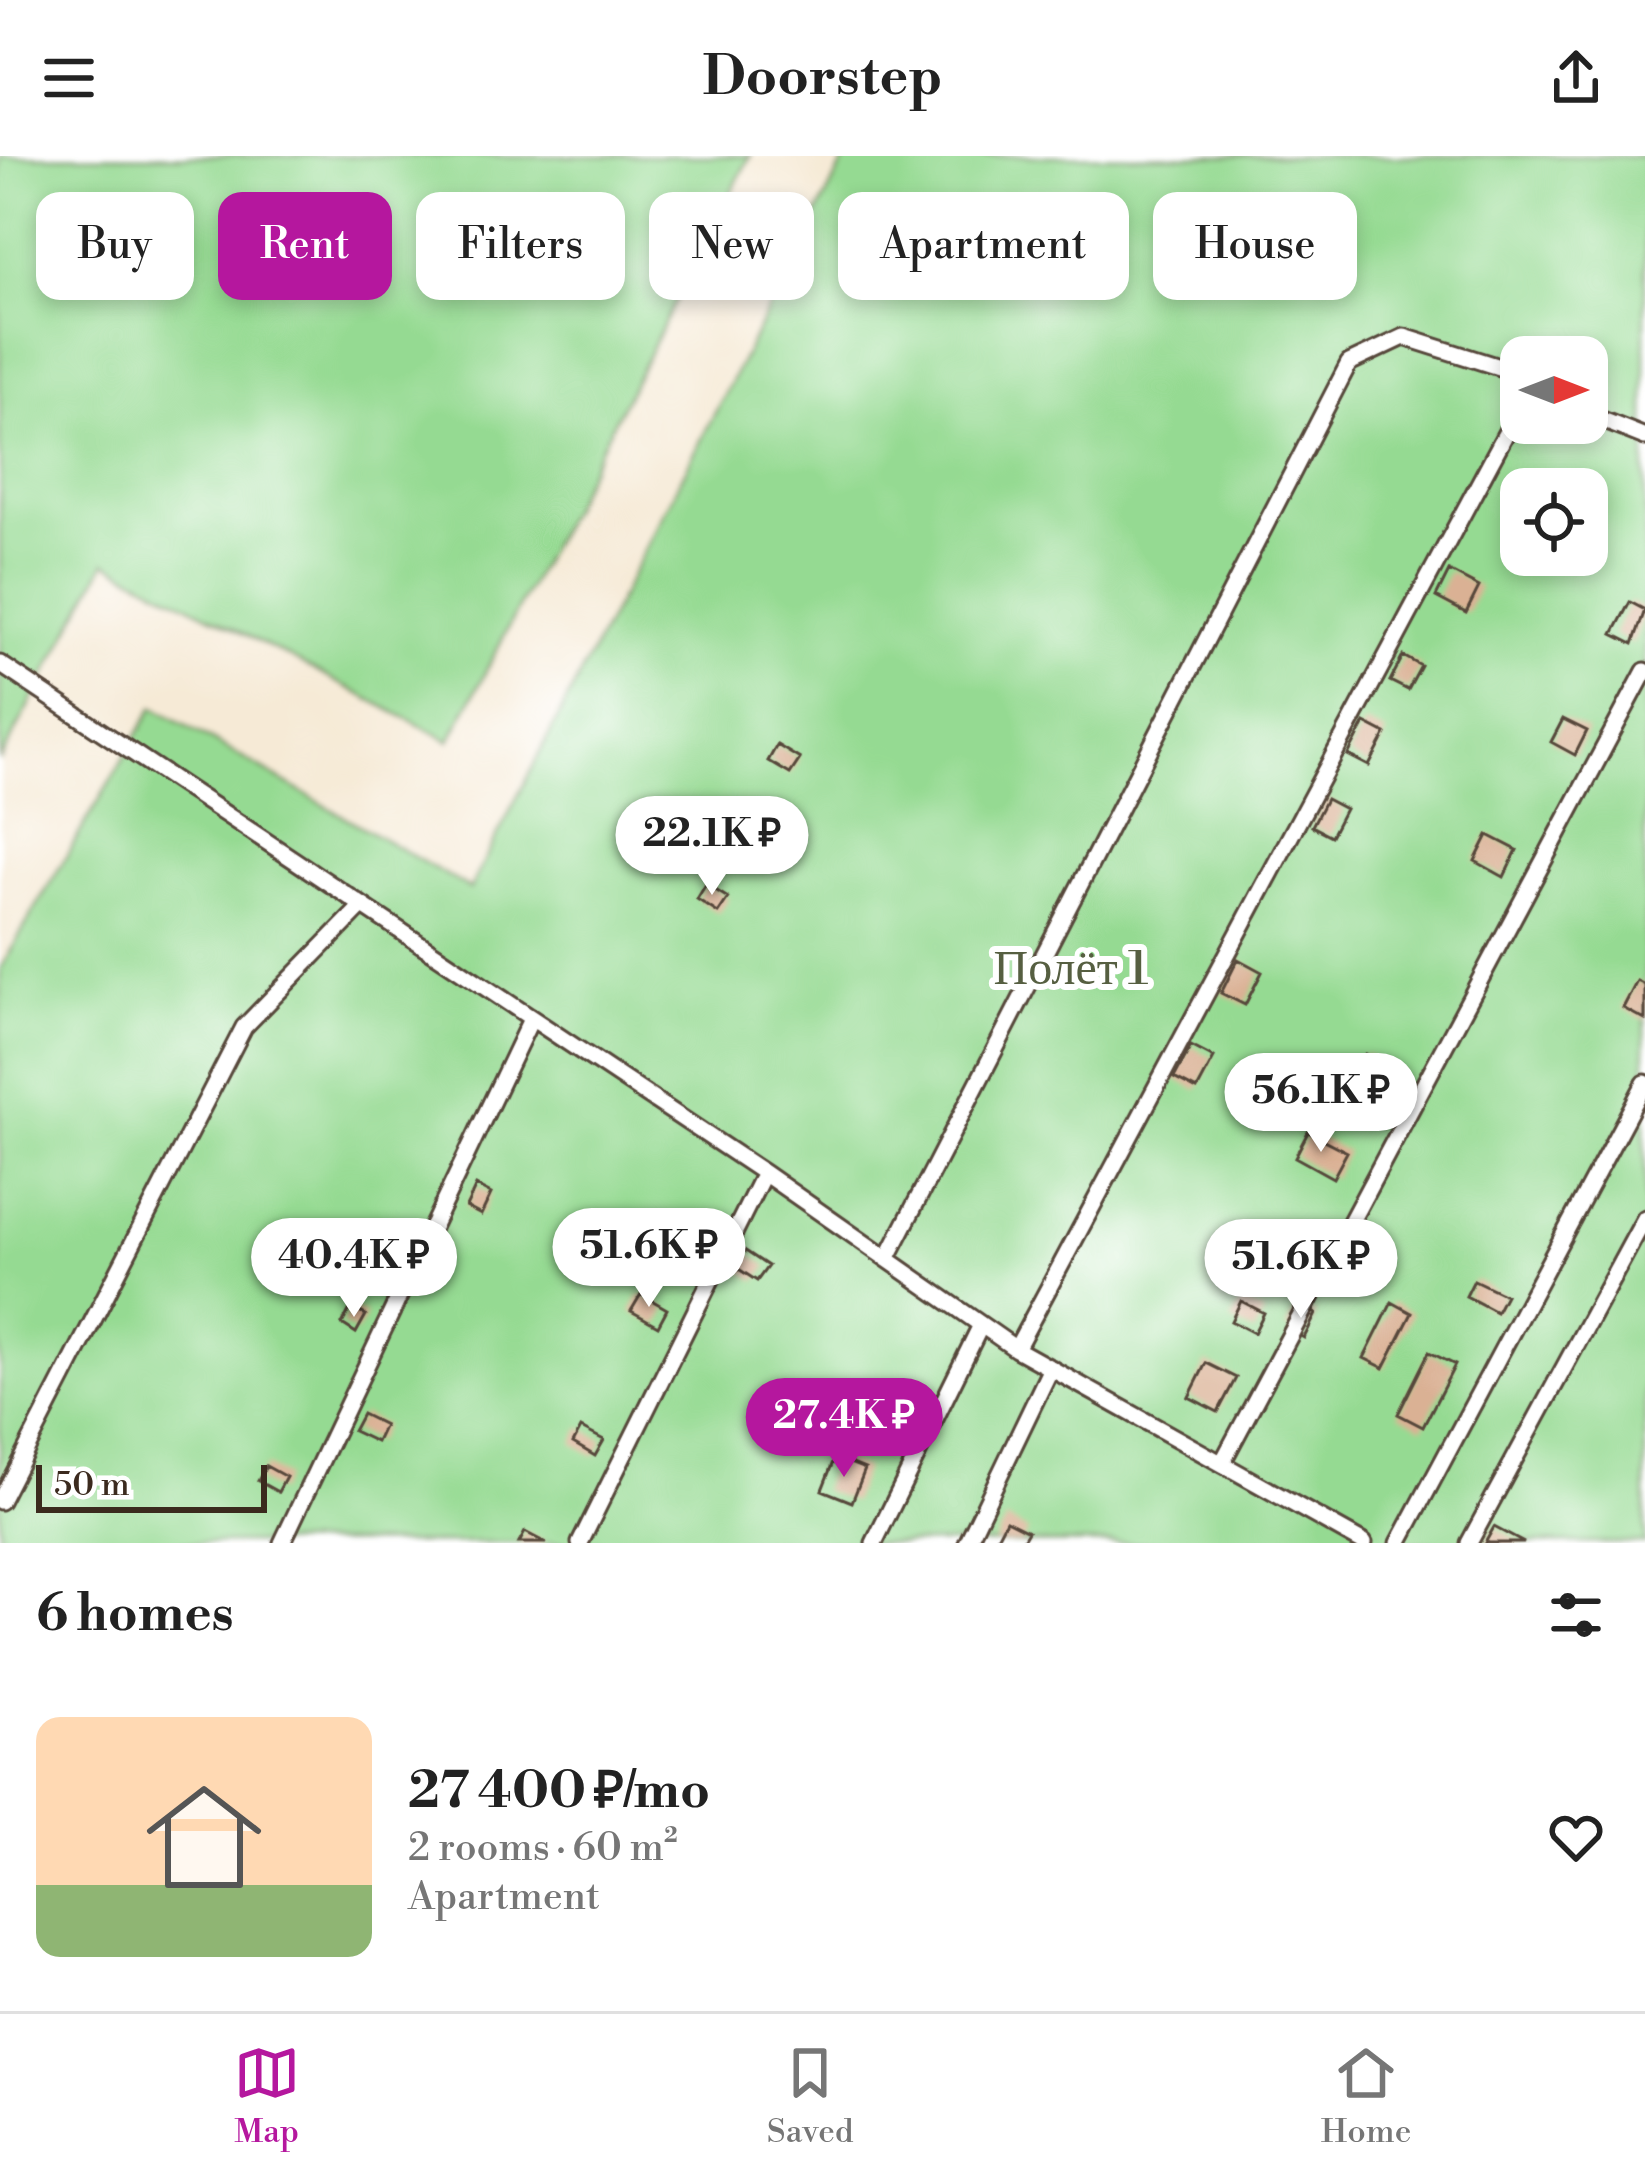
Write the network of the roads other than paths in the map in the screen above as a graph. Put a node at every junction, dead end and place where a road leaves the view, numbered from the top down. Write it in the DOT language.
graph roads {
  1 [pos="1500,367"];
  2 [pos="1608,422"];
  3 [pos="1645,436"];
  4 [pos="1500,444"];
  5 [pos="0,664"];
  6 [pos="1645,671"];
  7 [pos="362,906"];
  8 [pos="531,1019"];
  9 [pos="1645,1083"];
  10 [pos="764,1173"];
  11 [pos="1645,1218"];
  12 [pos="887,1259"];
  13 [pos="981,1325"];
  14 [pos="1016,1349"];
  15 [pos="1051,1368"];
  16 [pos="1223,1461"];
  17 [pos="0,1501"];
  18 [pos="1337,1535"];
  19 [pos="282,1543"];
  20 [pos="580,1543"];
  21 [pos="874,1543"];
  22 [pos="967,1543"];
  23 [pos="1364,1543"];
  24 [pos="1400,1543"];
  25 [pos="1469,1543"];
  1 -- 12 [label="lane"];
  2 -- 3 [label="lane"];
  4 -- 14 [label="lane"];
  5 -- 7 [label="lane"];
  6 -- 16 [label="lane"];
  7 -- 8 [label="lane"];
  7 -- 17 [label="lane"];
  8 -- 10 [label="lane"];
  8 -- 19 [label="lane"];
  9 -- 24 [label="lane"];
  10 -- 12 [label="lane"];
  10 -- 20 [label="lane"];
  11 -- 25 [label="lane"];
  12 -- 13 [label="lane"];
  13 -- 14 [label="lane"];
  13 -- 21 [label="lane"];
  14 -- 15 [label="lane"];
  15 -- 16 [label="lane"];
  15 -- 22 [label="lane"];
  16 -- 18 [label="lane"];
  18 -- 23 [label="lane"];
}
